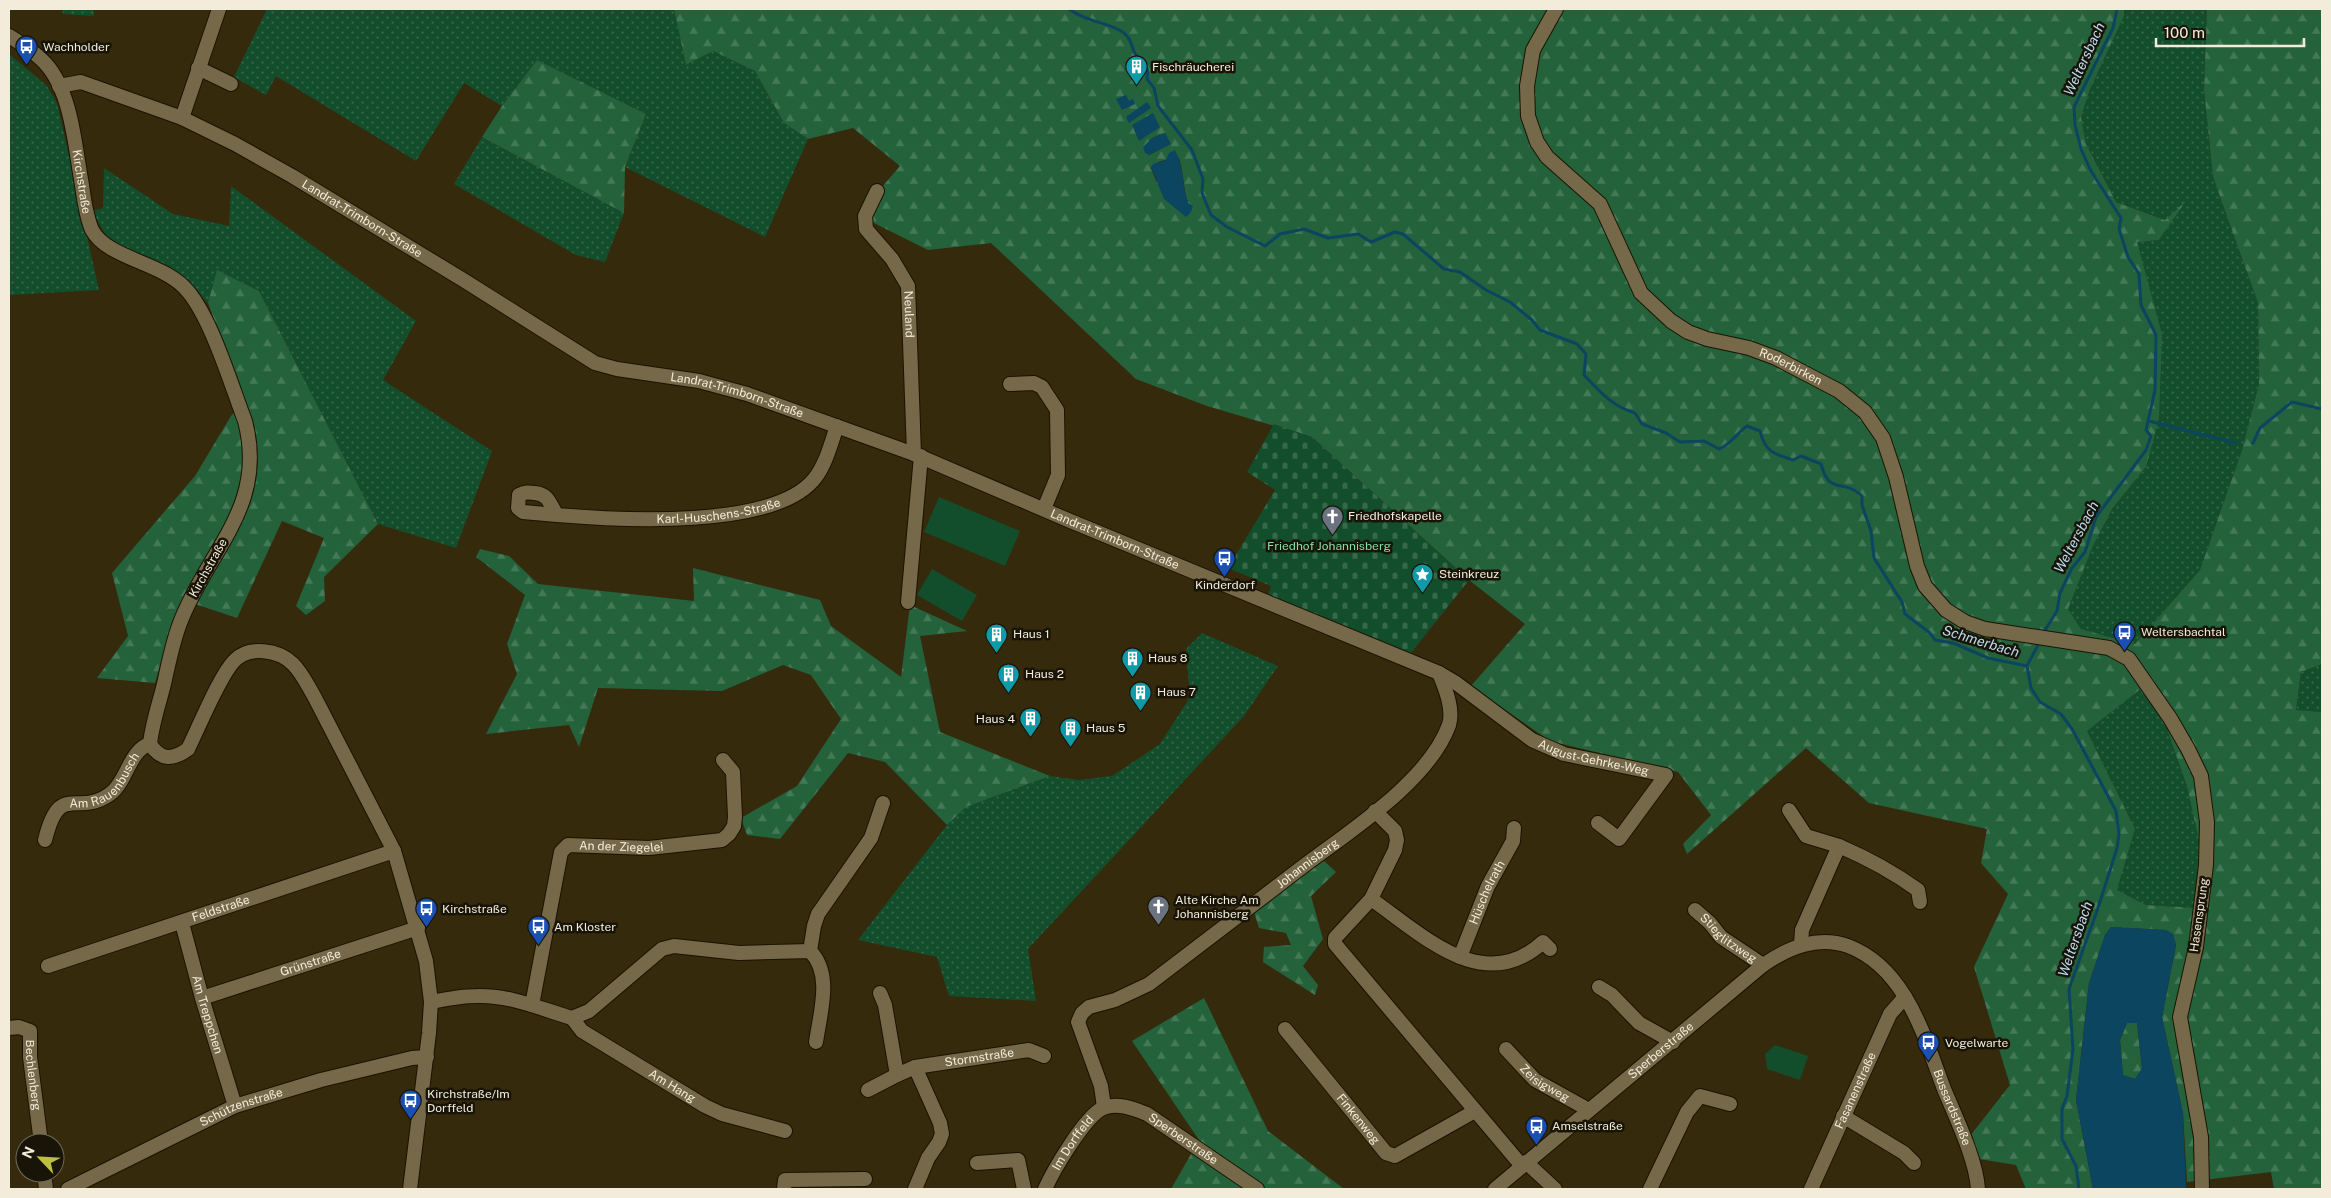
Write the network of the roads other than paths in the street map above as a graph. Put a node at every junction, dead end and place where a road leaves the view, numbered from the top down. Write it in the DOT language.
graph roads {
  1 [pos="219,9"];
  2 [pos="1556,9"];
  3 [pos="9,36"];
  4 [pos="198,68"];
  5 [pos="231,84"];
  6 [pos="59,86"];
  7 [pos="182,118"];
  8 [pos="877,191"];
  9 [pos="1010,384"];
  10 [pos="837,426"];
  11 [pos="917,455"];
  12 [pos="1044,510"];
  13 [pos="557,515"];
  14 [pos="908,602"];
  15 [pos="2130,659"];
  16 [pos="1439,673"];
  17 [pos="150,744"];
  18 [pos="723,760"];
  19 [pos="883,803"];
  20 [pos="1789,810"];
  21 [pos="1375,811"];
  22 [pos="1598,823"];
  23 [pos="1514,828"];
  24 [pos="45,840"];
  25 [pos="1839,846"];
  26 [pos="394,851"];
  27 [pos="1371,899"];
  28 [pos="1920,902"];
  29 [pos="1695,910"];
  30 [pos="182,923"];
  31 [pos="418,928"];
  32 [pos="1801,944"];
  33 [pos="1841,944"];
  34 [pos="1550,949"];
  35 [pos="810,951"];
  36 [pos="1460,957"];
  37 [pos="1763,965"];
  38 [pos="48,966"];
  39 [pos="1599,987"];
  40 [pos="880,993"];
  41 [pos="1905,997"];
  42 [pos="202,998"];
  43 [pos="431,1002"];
  44 [pos="532,1004"];
  45 [pos="572,1018"];
  46 [pos="9,1028"];
  47 [pos="1285,1029"];
  48 [pos="816,1042"];
  49 [pos="1673,1042"];
  50 [pos="1506,1049"];
  51 [pos="1044,1056"];
  52 [pos="427,1057"];
  53 [pos="915,1067"];
  54 [pos="897,1074"];
  55 [pos="868,1090"];
  56 [pos="1730,1104"];
  57 [pos="235,1106"];
  58 [pos="1104,1107"];
  59 [pos="1589,1110"];
  60 [pos="1475,1111"];
  61 [pos="1843,1116"];
  62 [pos="785,1131"];
  63 [pos="40,1133"];
  64 [pos="977,1164"];
  65 [pos="1524,1164"];
  66 [pos="1914,1164"];
  67 [pos="865,1179"];
  68 [pos="1049,1188"];
  69 [pos="68,1189"];
  70 [pos="410,1189"];
  71 [pos="784,1189"];
  72 [pos="915,1189"];
  73 [pos="1024,1189"];
  74 [pos="1257,1189"];
  75 [pos="1495,1189"];
  76 [pos="1555,1189"];
  77 [pos="1650,1189"];
  78 [pos="1811,1189"];
  79 [pos="1978,1189"];
  80 [pos="2202,1189"];
  1 -- 4 [label="street"];
  2 -- 15 [label="street, Roderbirken"];
  3 -- 6 [label="street, Kirchstraße"];
  4 -- 5 [label="street"];
  4 -- 7 [label="street"];
  6 -- 7 [label="street, Landrat-Trimborn-Straße"];
  6 -- 17 [label="street, Kirchstraße"];
  7 -- 10 [label="street, Landrat-Trimborn-Straße"];
  8 -- 11 [label="street, Neuland"];
  9 -- 12 [label="street"];
  10 -- 11 [label="street, Landrat-Trimborn-Straße"];
  10 -- 13 [label="street, Karl-Huschens-Straße"];
  11 -- 12 [label="street, Landrat-Trimborn-Straße"];
  11 -- 14 [label="street, Neuland"];
  12 -- 16 [label="street, Landrat-Trimborn-Straße"];
  15 -- 80 [label="street, Hasensprung"];
  16 -- 21 [label="street, Johannisberg"];
  16 -- 22 [label="street, August-Gehrke-Weg"];
  17 -- 24 [label="street, Am Rauenbusch"];
  17 -- 26 [label="street"];
  18 -- 44 [label="street, An der Ziegelei"];
  19 -- 35 [label="street"];
  20 -- 25 [label="street"];
  21 -- 27 [label="street"];
  21 -- 58 [label="street, Johannisberg"];
  23 -- 36 [label="street, Hüschelrath"];
  25 -- 28 [label="street"];
  25 -- 32 [label="street"];
  26 -- 30 [label="street, Feldstraße"];
  26 -- 31 [label="street"];
  27 -- 36 [label="street"];
  27 -- 60 [label="street"];
  29 -- 37 [label="street, Stieglitzweg"];
  30 -- 38 [label="street, Feldstraße"];
  30 -- 42 [label="street, Am Treppchen"];
  31 -- 42 [label="street, Grünstraße"];
  31 -- 43 [label="street"];
  32 -- 33 [label="street, Sperberstraße"];
  32 -- 37 [label="street, Sperberstraße"];
  33 -- 41 [label="street, Bussardstraße"];
  34 -- 36 [label="street"];
  35 -- 45 [label="street"];
  35 -- 48 [label="street"];
  37 -- 49 [label="street, Sperberstraße"];
  39 -- 49 [label="street"];
  40 -- 54 [label="street"];
  41 -- 61 [label="street, Fasanenstraße"];
  41 -- 79 [label="street, Bussardstraße"];
  42 -- 57 [label="street, Am Treppchen"];
  43 -- 44 [label="street"];
  43 -- 52 [label="street"];
  44 -- 45 [label="street"];
  45 -- 62 [label="street, Am Hang"];
  46 -- 63 [label="street, Bechlenberg"];
  47 -- 60 [label="street, Finkenweg"];
  49 -- 59 [label="street, Sperberstraße"];
  50 -- 59 [label="street, Zeisigweg"];
  51 -- 53 [label="street, Stormstraße"];
  52 -- 57 [label="street, Schützenstraße"];
  52 -- 70 [label="street"];
  53 -- 54 [label="street, Stormstraße"];
  53 -- 72 [label="street"];
  54 -- 55 [label="street, Stormstraße"];
  56 -- 77 [label="street"];
  57 -- 69 [label="street, Schützenstraße"];
  58 -- 68 [label="street, Im Dorffeld"];
  58 -- 74 [label="street, Sperberstraße"];
  59 -- 65 [label="street, Sperberstraße"];
  60 -- 65 [label="street"];
  61 -- 66 [label="street"];
  61 -- 78 [label="street, Fasanenstraße"];
  64 -- 73 [label="street"];
  65 -- 75 [label="street, Sperberstraße"];
  65 -- 76 [label="street"];
  67 -- 71 [label="street"];
}
